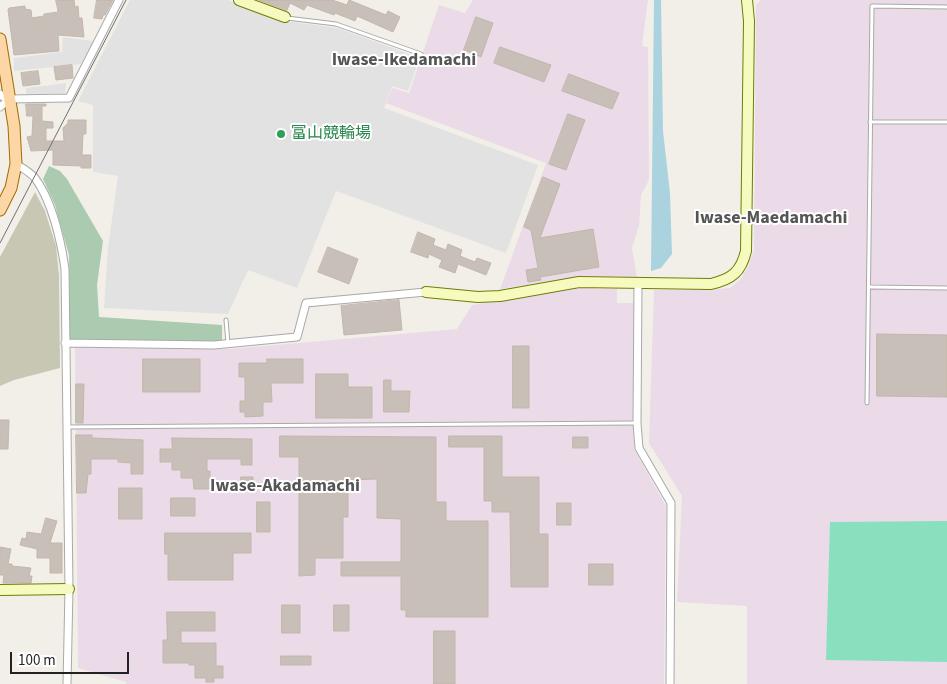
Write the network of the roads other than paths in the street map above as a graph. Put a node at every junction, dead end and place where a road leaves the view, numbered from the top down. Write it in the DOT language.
graph roads {
  1 [pos="119,0"];
  2 [pos="239,0"];
  3 [pos="747,0"];
  4 [pos="947,7"];
  5 [pos="285,17"];
  6 [pos="0,39"];
  7 [pos="421,54"];
  8 [pos="1,57"];
  9 [pos="5,97"];
  10 [pos="0,107"];
  11 [pos="870,122"];
  12 [pos="947,122"];
  13 [pos="16,164"];
  14 [pos="0,210"];
  15 [pos="638,283"];
  16 [pos="870,287"];
  17 [pos="947,288"];
  18 [pos="426,292"];
  19 [pos="226,320"];
  20 [pos="65,343"];
  21 [pos="228,344"];
  22 [pos="867,402"];
  23 [pos="637,423"];
  24 [pos="67,427"];
  25 [pos="0,590"];
  26 [pos="69,590"];
  27 [pos="67,684"];
  28 [pos="670,684"];
  1 -- 9 [label="street"];
  2 -- 5 [label="street"];
  3 -- 15 [label="street"];
  4 -- 11 [label="lane"];
  5 -- 7 [label="lane"];
  6 -- 8 [label="main road"];
  8 -- 9 [label="main road"];
  9 -- 10 [label="street"];
  9 -- 13 [label="main road"];
  11 -- 12 [label="lane"];
  11 -- 16 [label="lane"];
  13 -- 14 [label="main road"];
  13 -- 20 [label="street"];
  15 -- 18 [label="street"];
  15 -- 23 [label="street"];
  16 -- 17 [label="lane"];
  16 -- 22 [label="lane"];
  18 -- 21 [label="street"];
  19 -- 21 [label="lane"];
  20 -- 21 [label="street"];
  20 -- 24 [label="street"];
  23 -- 24 [label="lane"];
  23 -- 28 [label="street"];
  24 -- 26 [label="street"];
  25 -- 26 [label="street"];
  26 -- 27 [label="street"];
}
